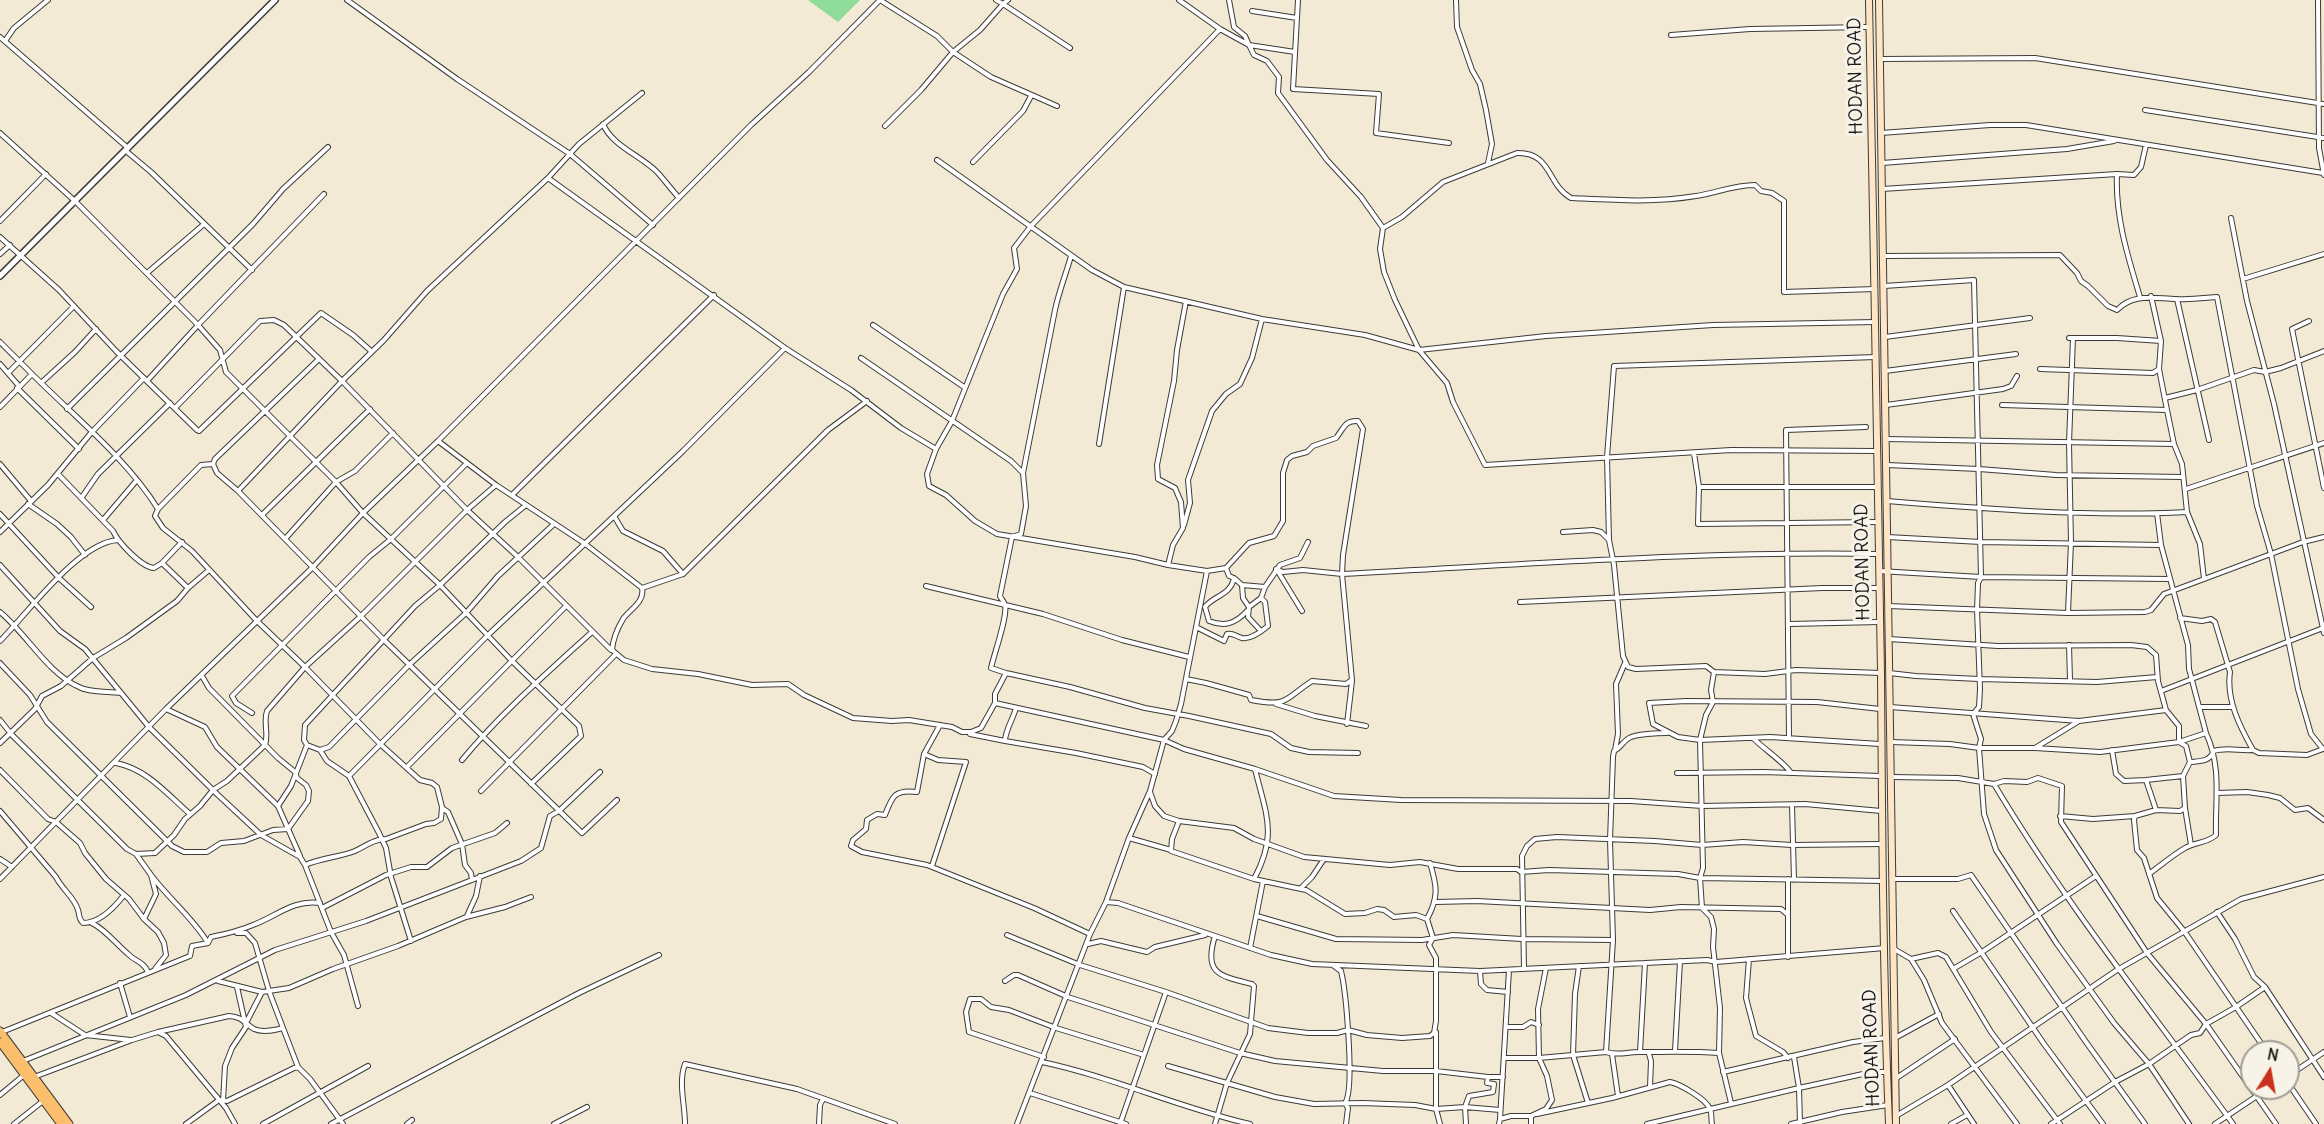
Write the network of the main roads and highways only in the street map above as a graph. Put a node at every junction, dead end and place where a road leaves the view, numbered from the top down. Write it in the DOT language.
graph roads {
  1 [pos="1869,0"];
  2 [pos="1879,0"];
  3 [pos="1,1031"];
  4 [pos="1,1046"];
  5 [pos="1895,1120"];
  6 [pos="61,1124"];
  7 [pos="69,1124"];
  8 [pos="1889,1124"];
  1 -- 8 [label="main road, HODAN ROAD"];
  2 -- 5 [label="main road, HODAN ROAD"];
  3 -- 7 [label="highway"];
  4 -- 6 [label="highway"];
}
